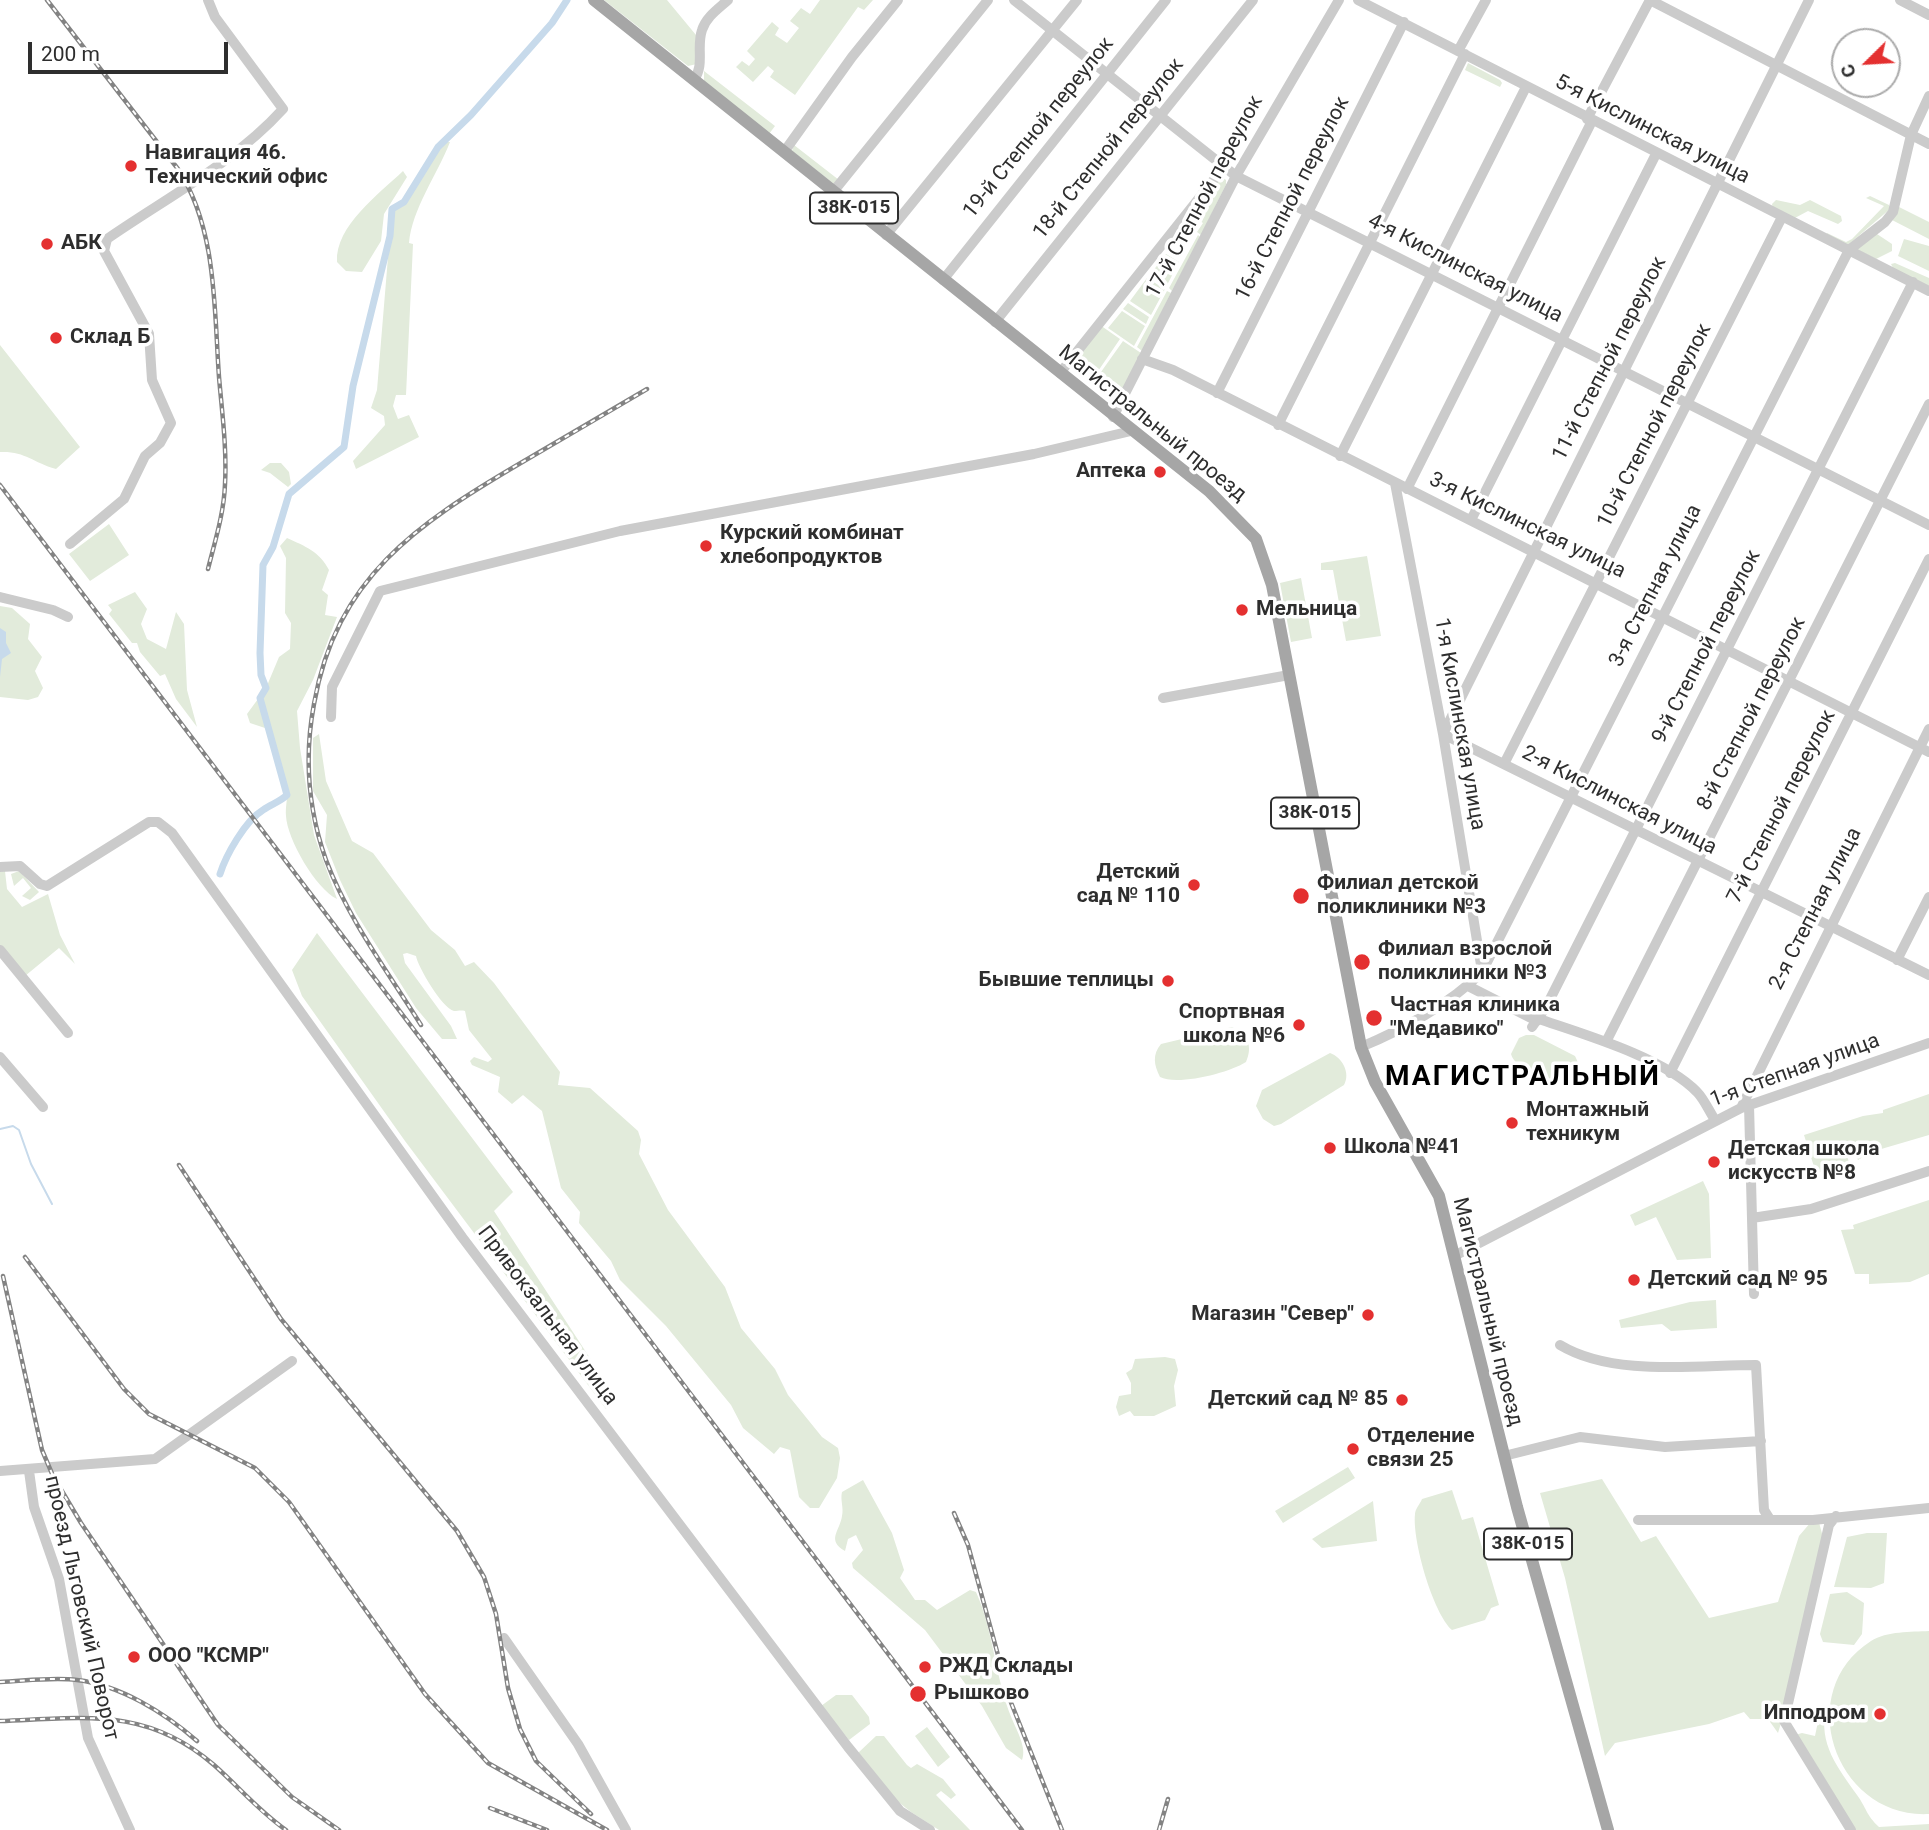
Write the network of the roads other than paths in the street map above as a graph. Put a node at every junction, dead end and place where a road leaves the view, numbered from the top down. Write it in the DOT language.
graph roads {
  1 [pos="208,0"];
  2 [pos="594,0"];
  3 [pos="728,0"];
  4 [pos="898,0"];
  5 [pos="988,0"];
  6 [pos="1014,0"];
  7 [pos="1077,0"];
  8 [pos="1166,0"];
  9 [pos="1253,0"];
  10 [pos="1339,0"];
  11 [pos="1358,0"];
  12 [pos="1486,0"];
  13 [pos="1650,0"];
  14 [pos="1809,0"];
  15 [pos="1900,0"];
  16 [pos="1929,15"];
  17 [pos="1404,22"];
  18 [pos="1052,31"];
  19 [pos="1461,52"];
  20 [pos="1776,65"];
  21 [pos="1106,75"];
  22 [pos="694,80"];
  23 [pos="1526,87"];
  24 [pos="1929,96"];
  25 [pos="1159,118"];
  26 [pos="1590,120"];
  27 [pos="1911,135"];
  28 [pos="1929,144"];
  29 [pos="784,152"];
  30 [pos="1656,155"];
  31 [pos="1223,168"];
  32 [pos="1236,176"];
  33 [pos="1719,186"];
  34 [pos="833,191"];
  35 [pos="1308,211"];
  36 [pos="1782,217"];
  37 [pos="886,235"];
  38 [pos="1371,242"];
  39 [pos="1849,250"];
  40 [pos="1432,274"];
  41 [pos="943,280"];
  42 [pos="1913,282"];
  43 [pos="1929,291"];
  44 [pos="1497,305"];
  45 [pos="996,322"];
  46 [pos="1563,341"];
  47 [pos="1142,359"];
  48 [pos="1626,372"];
  49 [pos="1059,373"];
  50 [pos="1216,393"];
  51 [pos="1688,404"];
  52 [pos="1929,404"];
  53 [pos="1113,416"];
  54 [pos="1279,425"];
  55 [pos="1131,431"];
  56 [pos="1753,437"];
  57 [pos="1340,456"];
  58 [pos="1818,469"];
  59 [pos="1395,483"];
  60 [pos="1407,489"];
  61 [pos="1881,501"];
  62 [pos="1471,520"];
  63 [pos="1929,525"];
  64 [pos="70,544"];
  65 [pos="1535,552"];
  66 [pos="1929,559"];
  67 [pos="1597,583"];
  68 [pos="0,597"];
  69 [pos="1662,615"];
  70 [pos="68,617"];
  71 [pos="1729,648"];
  72 [pos="1289,675"];
  73 [pos="1790,680"];
  74 [pos="1163,698"];
  75 [pos="1852,712"];
  76 [pos="331,717"];
  77 [pos="1929,729"];
  78 [pos="1443,734"];
  79 [pos="1924,750"];
  80 [pos="1504,764"];
  81 [pos="1571,798"];
  82 [pos="1637,830"];
  83 [pos="1699,863"];
  84 [pos="0,867"];
  85 [pos="1761,892"];
  86 [pos="1929,897"];
  87 [pos="1829,927"];
  88 [pos="0,950"];
  89 [pos="1897,960"];
  90 [pos="1482,972"];
  91 [pos="1929,975"];
  92 [pos="1468,986"];
  93 [pos="1536,1022"];
  94 [pos="68,1033"];
  95 [pos="1607,1040"];
  96 [pos="1929,1043"];
  97 [pos="1361,1047"];
  98 [pos="0,1058"];
  99 [pos="1670,1073"];
  100 [pos="1745,1106"];
  101 [pos="43,1107"];
  102 [pos="1714,1120"];
  103 [pos="1929,1171"];
  104 [pos="1752,1218"];
  105 [pos="1454,1256"];
  106 [pos="1754,1294"];
  107 [pos="1560,1345"];
  108 [pos="292,1361"];
  109 [pos="1761,1441"];
  110 [pos="1504,1456"];
  111 [pos="0,1471"];
  112 [pos="29,1471"];
  113 [pos="1929,1508"];
  114 [pos="1836,1516"];
  115 [pos="1769,1518"];
  116 [pos="1639,1520"];
  117 [pos="504,1639"];
  118 [pos="130,1830"];
  119 [pos="626,1830"];
  120 [pos="930,1830"];
  121 [pos="1608,1830"];
  122 [pos="1850,1830"];
  1 -- 64 [label="street"];
  2 -- 22 [label="main road, Магистральный проезд / 38К-015"];
  3 -- 22 [label="street"];
  4 -- 29 [label="street"];
  5 -- 34 [label="street"];
  6 -- 18 [label="street, 4-я Кислинская улица"];
  7 -- 18 [label="street"];
  8 -- 21 [label="street, 19-й Степной переулок"];
  9 -- 25 [label="street, 18-й Степной переулок"];
  10 -- 32 [label="street, 17-й Степной переулок"];
  11 -- 17 [label="street, 5-я Кислинская улица"];
  12 -- 19 [label="street"];
  13 -- 20 [label="street"];
  13 -- 26 [label="street"];
  14 -- 20 [label="street, 11-й Степной переулок"];
  15 -- 16 [label="street"];
  17 -- 19 [label="street, 5-я Кислинская улица"];
  17 -- 35 [label="street, 16-й Степной переулок"];
  18 -- 21 [label="street, 4-я Кислинская улица"];
  18 -- 37 [label="street"];
  19 -- 23 [label="street, 5-я Кислинская улица"];
  19 -- 38 [label="street"];
  20 -- 27 [label="street"];
  20 -- 33 [label="street, 11-й Степной переулок"];
  21 -- 25 [label="street, 4-я Кислинская улица"];
  21 -- 41 [label="street, 19-й Степной переулок"];
  22 -- 29 [label="main road, Магистральный проезд / 38К-015"];
  23 -- 26 [label="street, 5-я Кислинская улица"];
  23 -- 40 [label="street"];
  24 -- 27 [label="street, 3-я Степная улица"];
  25 -- 31 [label="street, 4-я Кислинская улица"];
  25 -- 45 [label="street, 18-й Степной переулок"];
  26 -- 30 [label="street, 5-я Кислинская улица"];
  26 -- 44 [label="street"];
  27 -- 28 [label="street"];
  27 -- 39 [label="street, 3-я Степная улица"];
  29 -- 34 [label="main road, Магистральный проезд / 38К-015"];
  30 -- 33 [label="street, 5-я Кислинская улица"];
  30 -- 46 [label="street"];
  31 -- 32 [label="street, 4-я Кислинская улица"];
  31 -- 49 [label="street, 17-й Степной переулок"];
  32 -- 35 [label="street, 4-я Кислинская улица"];
  32 -- 47 [label="street, 17-й Степной переулок"];
  33 -- 36 [label="street, 5-я Кислинская улица"];
  33 -- 48 [label="street, 11-й Степной переулок"];
  34 -- 37 [label="main road, Магистральный проезд / 38К-015"];
  35 -- 38 [label="street, 4-я Кислинская улица"];
  35 -- 50 [label="street, 16-й Степной переулок"];
  36 -- 39 [label="street, 5-я Кислинская улица"];
  36 -- 51 [label="street, 10-й Степной переулок"];
  37 -- 41 [label="main road, Магистральный проезд / 38К-015"];
  38 -- 40 [label="street, 4-я Кислинская улица"];
  38 -- 54 [label="street"];
  39 -- 42 [label="street, 5-я Кислинская улица"];
  39 -- 56 [label="street, 3-я Степная улица"];
  40 -- 44 [label="street, 4-я Кислинская улица"];
  40 -- 57 [label="street"];
  41 -- 45 [label="main road, Магистральный проезд / 38К-015"];
  42 -- 43 [label="street, 5-я Кислинская улица"];
  42 -- 58 [label="street, 9-й Степной переулок"];
  44 -- 46 [label="street, 4-я Кислинская улица"];
  44 -- 60 [label="street"];
  45 -- 49 [label="main road, Магистральный проезд / 38К-015"];
  46 -- 48 [label="street, 4-я Кислинская улица"];
  46 -- 62 [label="street"];
  47 -- 50 [label="street, 3-я Кислинская улица"];
  47 -- 53 [label="street, 17-й Степной переулок"];
  48 -- 51 [label="street, 4-я Кислинская улица"];
  48 -- 65 [label="street, 11-й Степной переулок"];
  49 -- 53 [label="main road, Магистральный проезд / 38К-015"];
  50 -- 54 [label="street, 3-я Кислинская улица"];
  51 -- 56 [label="street, 4-я Кислинская улица"];
  51 -- 67 [label="street, 10-й Степной переулок"];
  52 -- 61 [label="street, 8-й Степной переулок"];
  53 -- 55 [label="main road, Магистральный проезд / 38К-015"];
  54 -- 57 [label="street, 3-я Кислинская улица"];
  55 -- 72 [label="main road, Магистральный проезд / 38К-015"];
  55 -- 76 [label="street"];
  56 -- 58 [label="street, 4-я Кислинская улица"];
  56 -- 69 [label="street, 3-я Степная улица"];
  57 -- 59 [label="street, 3-я Кислинская улица"];
  58 -- 61 [label="street, 4-я Кислинская улица"];
  58 -- 71 [label="street, 9-й Степной переулок"];
  59 -- 60 [label="street, 3-я Кислинская улица"];
  59 -- 78 [label="street, 1-я Кислинская улица"];
  60 -- 62 [label="street, 3-я Кислинская улица"];
  61 -- 63 [label="street, 4-я Кислинская улица"];
  61 -- 73 [label="street, 8-й Степной переулок"];
  62 -- 65 [label="street, 3-я Кислинская улица"];
  65 -- 67 [label="street, 3-я Кислинская улица"];
  65 -- 78 [label="street, 11-й Степной переулок"];
  66 -- 75 [label="street, 7-й Степной переулок"];
  67 -- 69 [label="street, 3-я Кислинская улица"];
  67 -- 80 [label="street, 10-й Степной переулок"];
  68 -- 70 [label="street"];
  69 -- 71 [label="street, 3-я Кислинская улица"];
  69 -- 81 [label="street, 3-я Степная улица"];
  71 -- 73 [label="street, 3-я Кислинская улица"];
  71 -- 82 [label="street, 9-й Степной переулок"];
  72 -- 74 [label="street"];
  72 -- 97 [label="main road, Магистральный проезд / 38К-015"];
  73 -- 75 [label="street, 3-я Кислинская улица"];
  73 -- 83 [label="street, 8-й Степной переулок"];
  75 -- 79 [label="street, 3-я Кислинская улица"];
  75 -- 85 [label="street, 7-й Степной переулок"];
  77 -- 79 [label="street, 2-я Степная улица"];
  78 -- 80 [label="street, 2-я Кислинская улица"];
  78 -- 90 [label="street, 1-я Кислинская улица"];
  79 -- 87 [label="street, 2-я Степная улица"];
  80 -- 81 [label="street, 2-я Кислинская улица"];
  81 -- 82 [label="street, 2-я Кислинская улица"];
  81 -- 90 [label="street, 3-я Степная улица"];
  82 -- 83 [label="street, 2-я Кислинская улица"];
  82 -- 93 [label="street, 9-й Степной переулок"];
  83 -- 85 [label="street, 2-я Кислинская улица"];
  83 -- 95 [label="street, 8-й Степной переулок"];
  84 -- 120 [label="street, Привокзальная улица"];
  85 -- 87 [label="street, 2-я Кислинская улица"];
  85 -- 99 [label="street, 7-й Степной переулок"];
  86 -- 89 [label="street"];
  87 -- 89 [label="street, 2-я Кислинская улица"];
  87 -- 100 [label="street, 2-я Степная улица"];
  88 -- 94 [label="street"];
  89 -- 91 [label="street, 2-я Кислинская улица"];
  90 -- 92 [label="street, 3-я Степная улица"];
  92 -- 93 [label="street"];
  92 -- 97 [label="street, 3-я Степная улица"];
  93 -- 95 [label="street"];
  95 -- 99 [label="street"];
  96 -- 100 [label="street, 1-я Степная улица"];
  97 -- 105 [label="main road, Магистральный проезд / 38К-015"];
  98 -- 101 [label="street"];
  99 -- 102 [label="street"];
  100 -- 102 [label="street, 1-я Степная улица"];
  100 -- 104 [label="street"];
  102 -- 105 [label="street, 1-я Степная улица"];
  103 -- 104 [label="street"];
  104 -- 106 [label="street"];
  105 -- 110 [label="main road, Магистральный проезд / 38К-015"];
  107 -- 109 [label="street"];
  108 -- 112 [label="street, проезд Льговский Поворот"];
  109 -- 110 [label="street"];
  109 -- 115 [label="street"];
  110 -- 121 [label="main road, Магистральный проезд / 38К-015"];
  111 -- 112 [label="street"];
  112 -- 118 [label="street, проезд Льговский Поворот"];
  113 -- 114 [label="street"];
  114 -- 115 [label="street"];
  114 -- 122 [label="street"];
  115 -- 116 [label="street"];
  117 -- 119 [label="street"];
}
